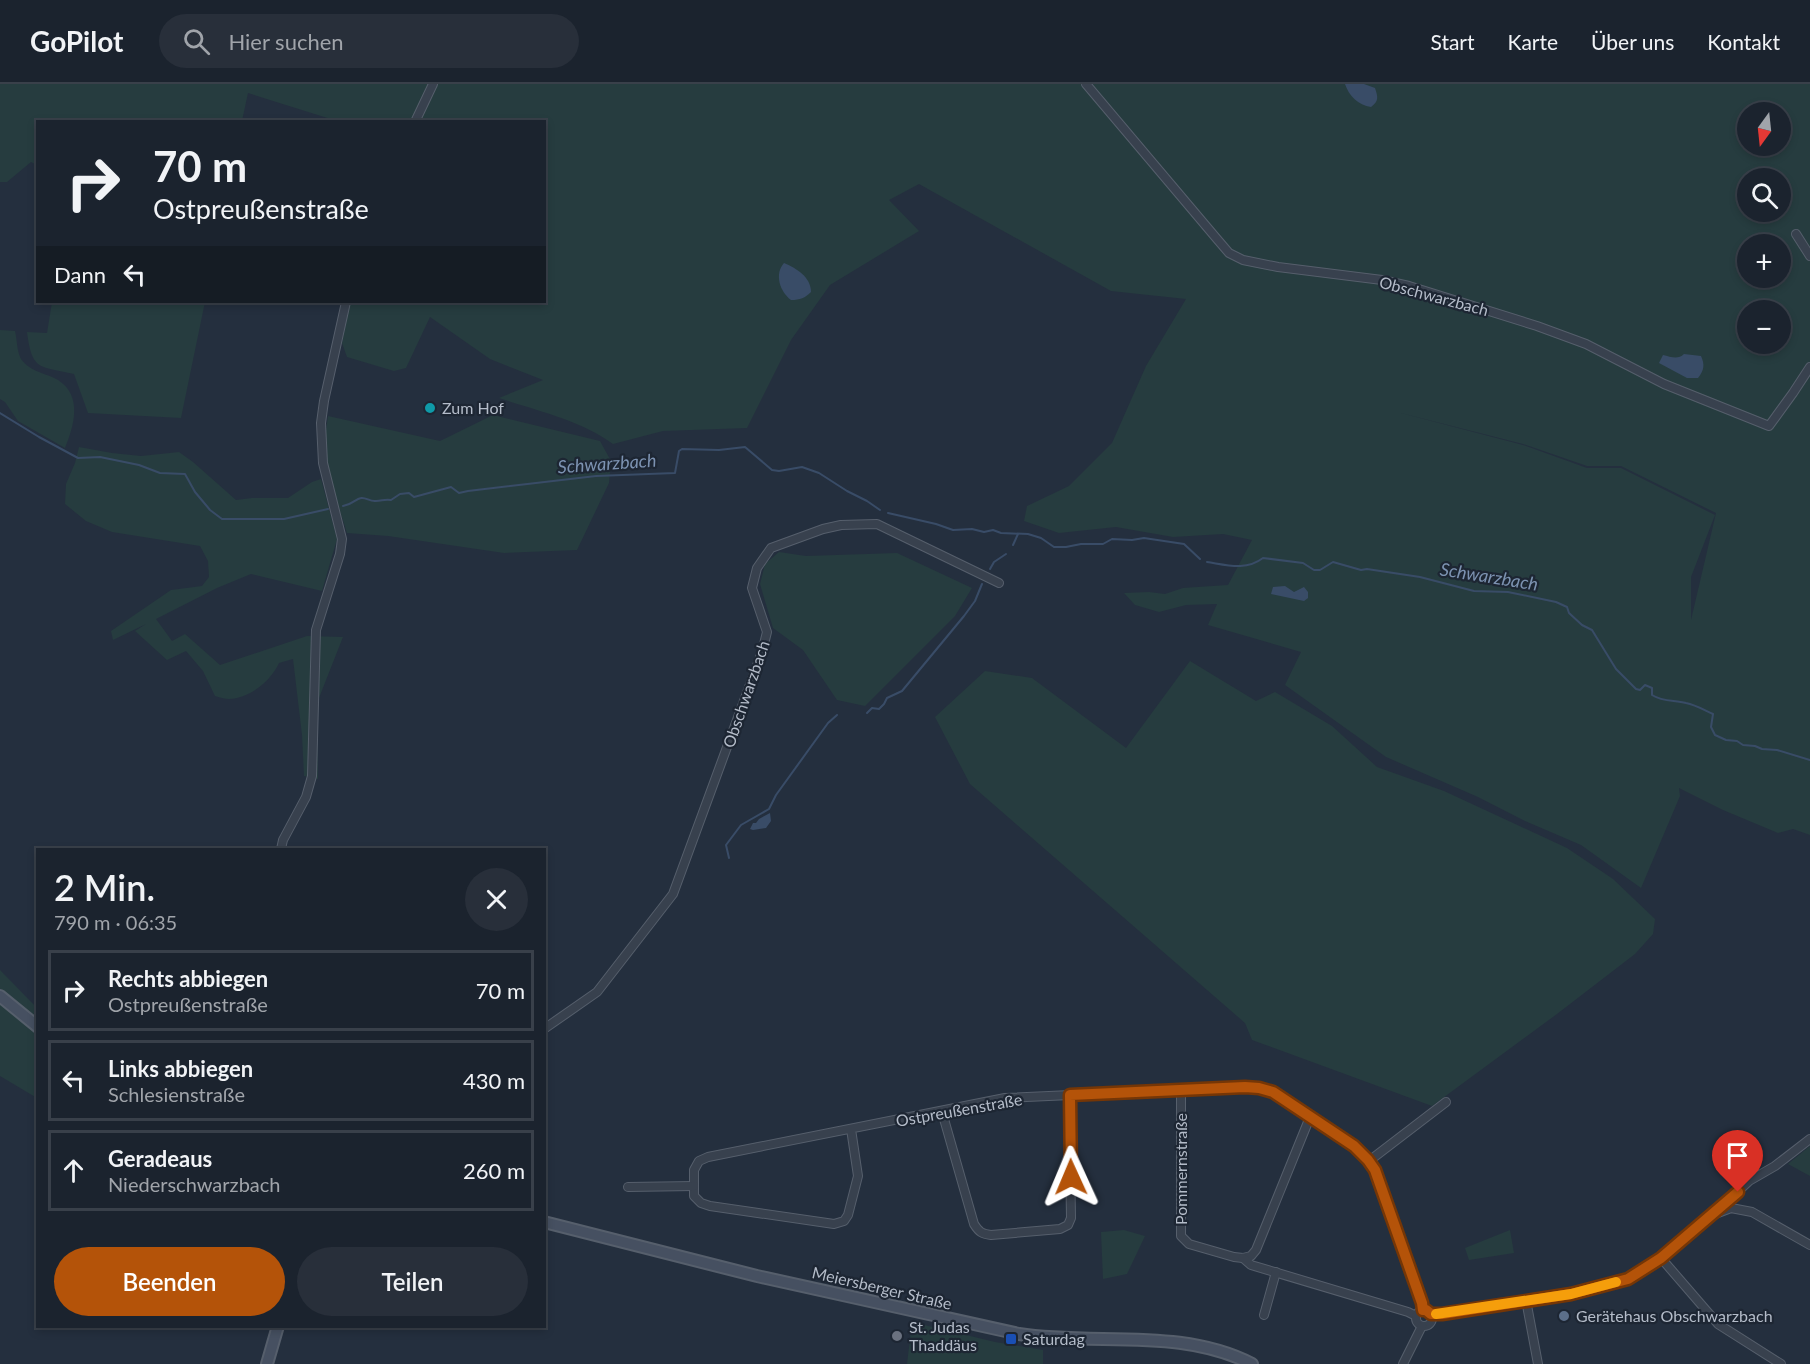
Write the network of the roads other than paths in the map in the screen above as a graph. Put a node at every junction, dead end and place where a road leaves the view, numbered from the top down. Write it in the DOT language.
graph roads {
  1 [pos="433,84"];
  2 [pos="1086,84"];
  3 [pos="416,120"];
  4 [pos="1796,234"];
  5 [pos="1810,256"];
  6 [pos="346,303"];
  7 [pos="1810,367"];
  8 [pos="999,583"];
  9 [pos="281,848"];
  10 [pos="0,996"];
  11 [pos="36,1025"];
  12 [pos="546,1028"];
  13 [pos="1181,1090"];
  14 [pos="1070,1095"];
  15 [pos="1446,1102"];
  16 [pos="942,1112"];
  17 [pos="1310,1117"];
  18 [pos="851,1130"];
  19 [pos="1810,1139"];
  20 [pos="1369,1161"];
  21 [pos="694,1186"];
  22 [pos="628,1187"];
  23 [pos="1710,1216"];
  24 [pos="546,1223"];
  25 [pos="1810,1245"];
  26 [pos="1243,1258"];
  27 [pos="1661,1258"];
  28 [pos="1276,1272"];
  29 [pos="1526,1300"];
  30 [pos="1423,1310"];
  31 [pos="1431,1314"];
  32 [pos="1264,1315"];
  33 [pos="1416,1316"];
  34 [pos="1422,1326"];
  35 [pos="277,1328"];
  36 [pos="267,1364"];
  37 [pos="1252,1364"];
  38 [pos="1403,1364"];
  39 [pos="1538,1364"];
  40 [pos="1781,1364"];
  1 -- 3 [label="street"];
  2 -- 7 [label="street, Obschwarzbach"];
  4 -- 5 [label="street"];
  6 -- 9 [label="street"];
  8 -- 12 [label="street, Obschwarzbach"];
  10 -- 11 [label="main road"];
  13 -- 14 [label="street, Ostpreußenstraße"];
  13 -- 17 [label="street, Ostpreußenstraße"];
  13 -- 26 [label="street, Pommernstraße"];
  14 -- 16 [label="street, Ostpreußenstraße"];
  14 -- 16 [label="street"];
  15 -- 20 [label="street"];
  16 -- 18 [label="street, Ostpreußenstraße"];
  17 -- 20 [label="street, Ostpreußenstraße"];
  17 -- 26 [label="street"];
  18 -- 21 [label="street, Ostpreußenstraße"];
  18 -- 21 [label="street"];
  19 -- 23 [label="street"];
  20 -- 30 [label="street, Ostpreußenstraße"];
  21 -- 22 [label="street"];
  23 -- 25 [label="street"];
  23 -- 27 [label="street"];
  24 -- 37 [label="main road, Meiersberger Straße"];
  26 -- 28 [label="street"];
  27 -- 29 [label="street"];
  27 -- 40 [label="street"];
  28 -- 32 [label="street"];
  28 -- 33 [label="street"];
  29 -- 31 [label="street"];
  29 -- 39 [label="street"];
  30 -- 31 [label="street"];
  30 -- 33 [label="street"];
  31 -- 34 [label="street"];
  33 -- 34 [label="street"];
  34 -- 38 [label="street"];
  35 -- 36 [label="main road"];
}
